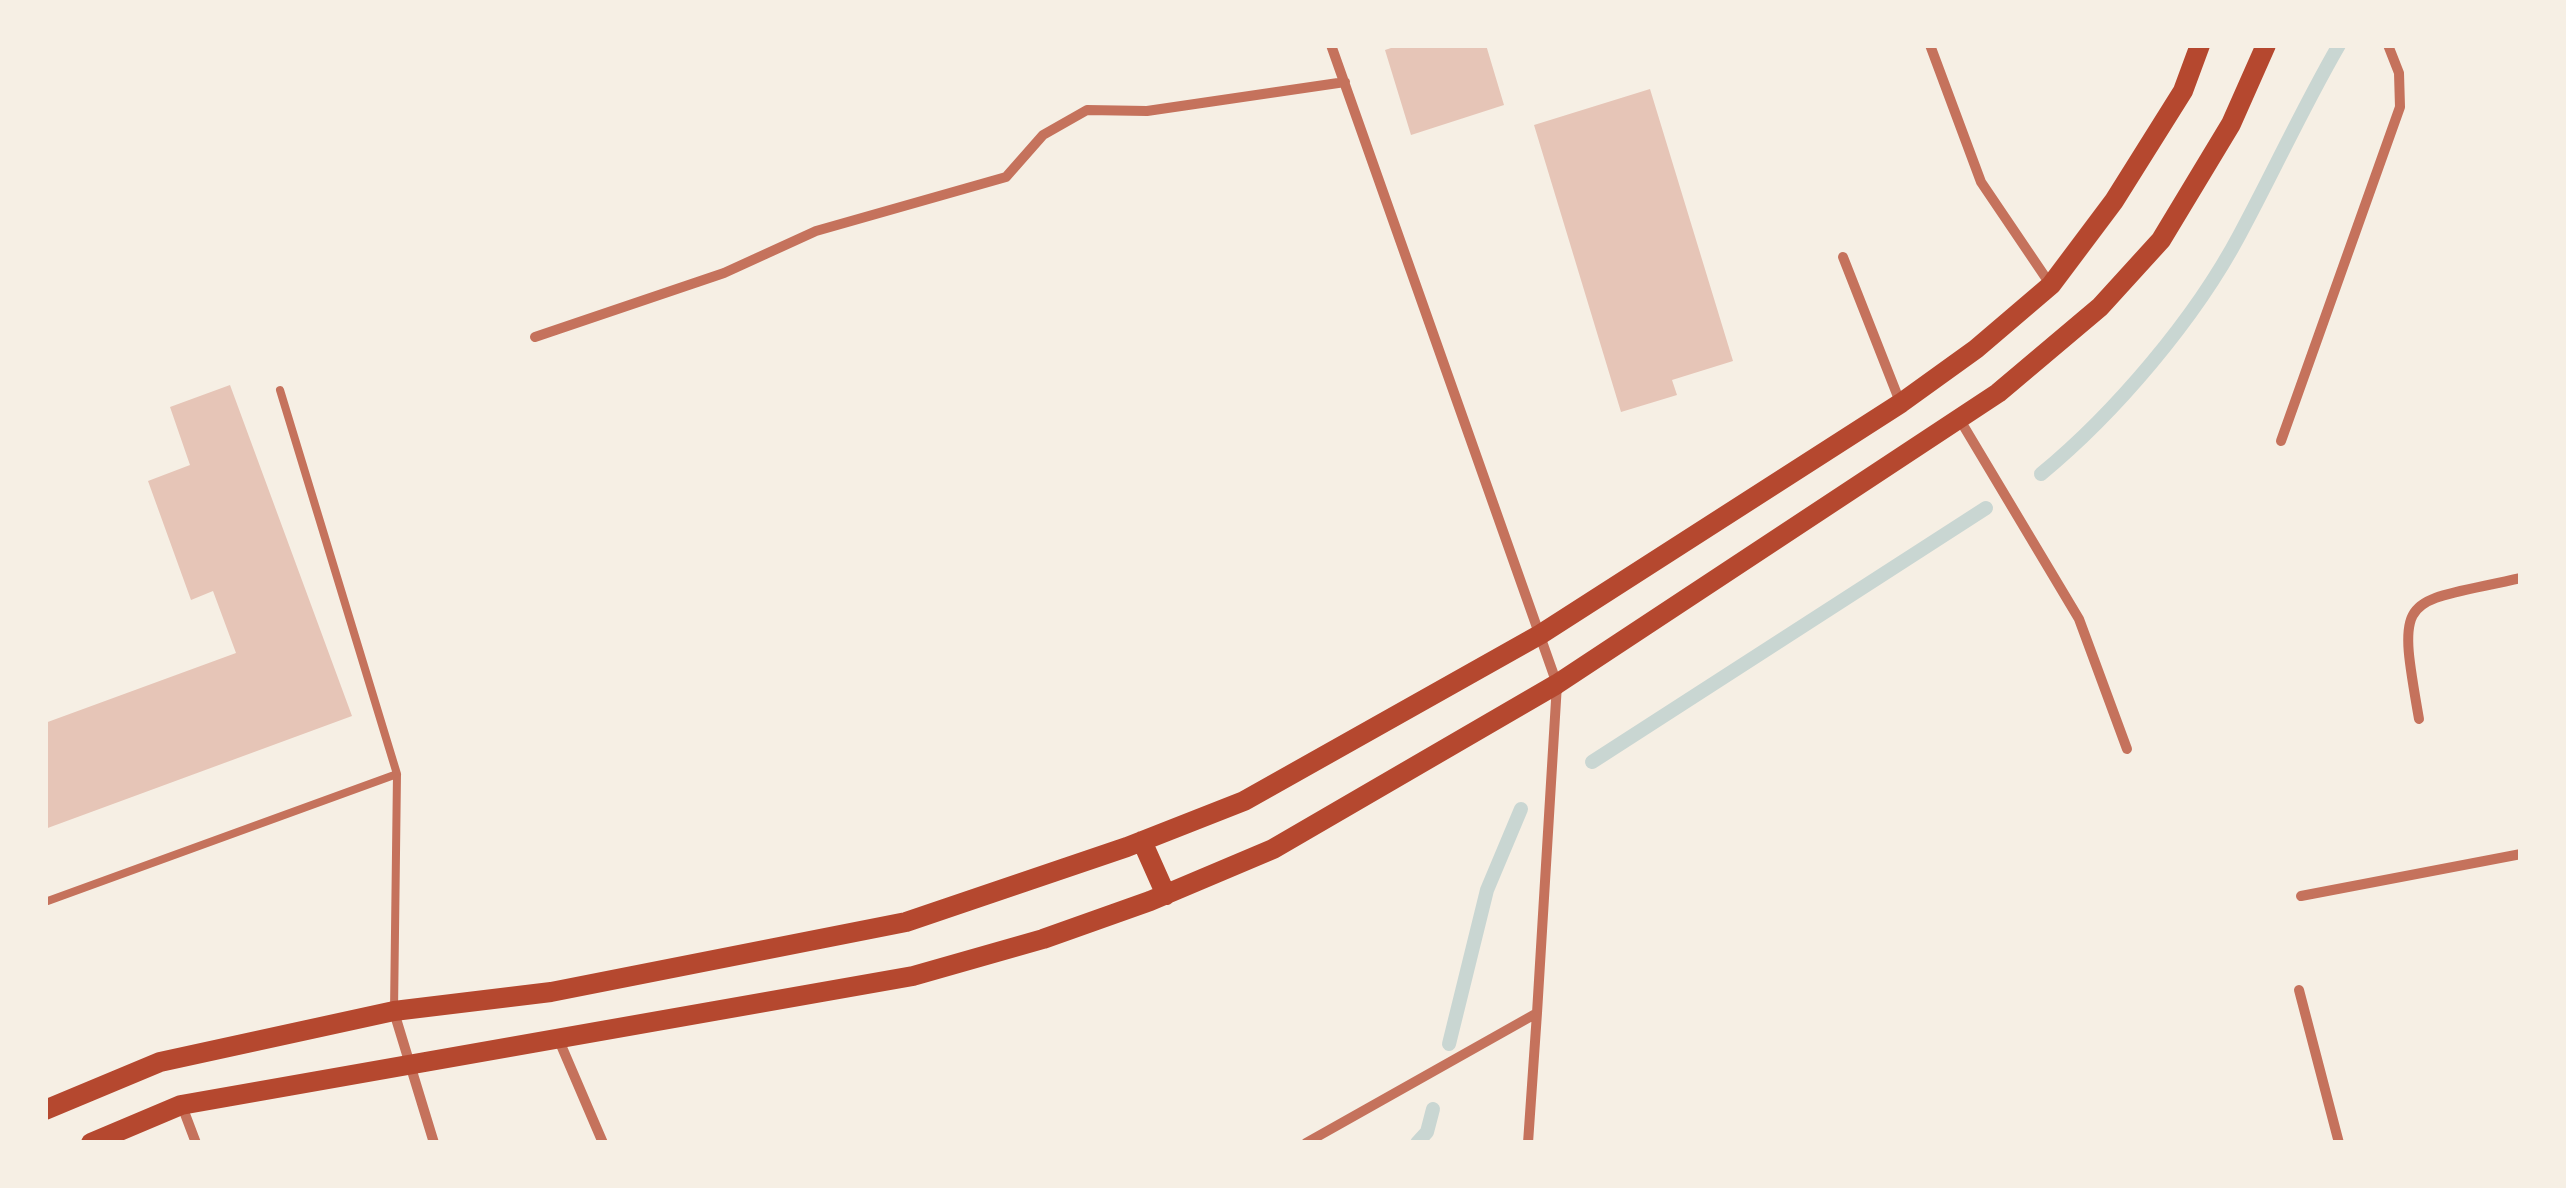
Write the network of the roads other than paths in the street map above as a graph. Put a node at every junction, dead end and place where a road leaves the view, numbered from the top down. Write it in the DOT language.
graph roads {
  1 [pos="1332,45"];
  2 [pos="1930,45"];
  3 [pos="2200,45"];
  4 [pos="2266,45"];
  5 [pos="2388,45"];
  6 [pos="1344,82"];
  7 [pos="1843,256"];
  8 [pos="2051,285"];
  9 [pos="535,338"];
  10 [pos="280,390"];
  11 [pos="1901,403"];
  12 [pos="1960,420"];
  13 [pos="2281,441"];
  14 [pos="2521,578"];
  15 [pos="1540,634"];
  16 [pos="1558,684"];
  17 [pos="2419,719"];
  18 [pos="2127,750"];
  19 [pos="397,774"];
  20 [pos="1142,841"];
  21 [pos="2521,854"];
  22 [pos="1166,894"];
  23 [pos="2301,896"];
  24 [pos="45,902"];
  25 [pos="2299,990"];
  26 [pos="394,1011"];
  27 [pos="1537,1013"];
  28 [pos="557,1038"];
  29 [pos="407,1062"];
  30 [pos="181,1105"];
  31 [pos="45,1110"];
  32 [pos="91,1143"];
  33 [pos="196,1143"];
  34 [pos="434,1143"];
  35 [pos="604,1143"];
  36 [pos="1306,1143"];
  37 [pos="1528,1143"];
  38 [pos="2339,1143"];
  1 -- 6 [label="street"];
  2 -- 8 [label="street"];
  3 -- 8 [label="main road"];
  4 -- 12 [label="main road"];
  5 -- 13 [label="street"];
  6 -- 9 [label="street"];
  6 -- 15 [label="street"];
  7 -- 11 [label="street"];
  8 -- 11 [label="main road"];
  10 -- 19 [label="lane"];
  11 -- 15 [label="main road"];
  12 -- 16 [label="main road"];
  12 -- 18 [label="street"];
  14 -- 17 [label="street"];
  15 -- 16 [label="street"];
  15 -- 20 [label="main road"];
  16 -- 22 [label="main road"];
  16 -- 27 [label="street"];
  19 -- 24 [label="lane"];
  19 -- 26 [label="lane"];
  20 -- 22 [label="main road"];
  20 -- 26 [label="main road"];
  21 -- 23 [label="street"];
  22 -- 28 [label="main road"];
  25 -- 38 [label="street"];
  26 -- 29 [label="street"];
  26 -- 31 [label="main road"];
  27 -- 36 [label="street"];
  27 -- 37 [label="street"];
  28 -- 29 [label="main road"];
  28 -- 35 [label="street"];
  29 -- 30 [label="main road"];
  29 -- 34 [label="street"];
  30 -- 32 [label="main road"];
  30 -- 33 [label="street"];
}
